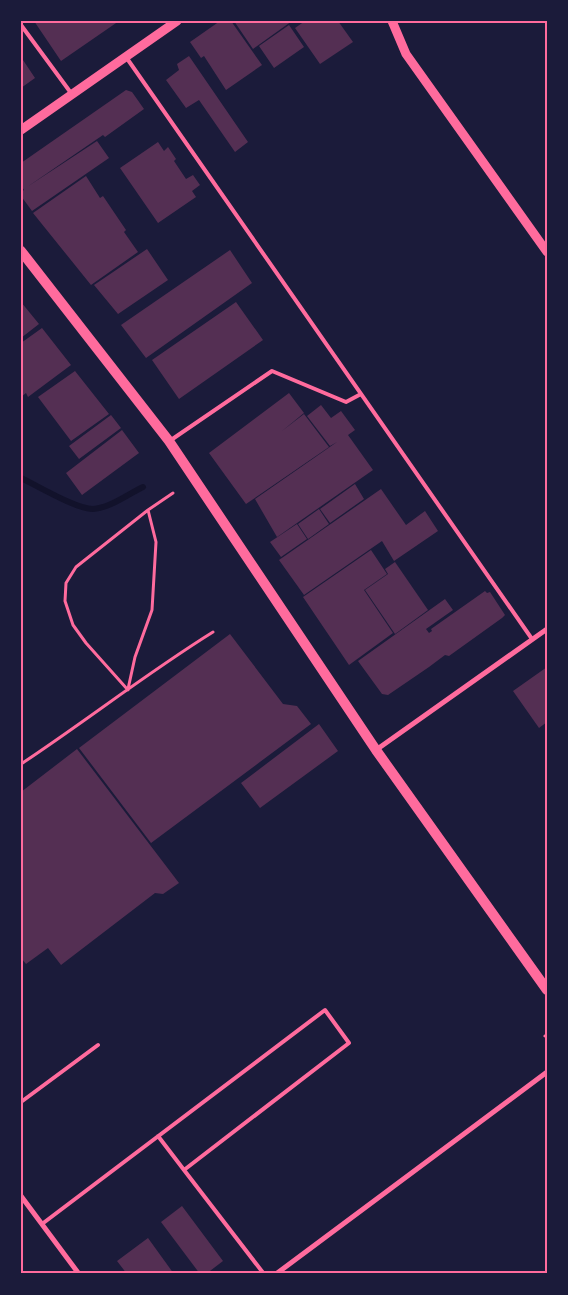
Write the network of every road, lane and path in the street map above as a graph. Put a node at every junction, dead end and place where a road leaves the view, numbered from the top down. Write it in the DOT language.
graph roads {
  1 [pos="177,21"];
  2 [pos="392,21"];
  3 [pos="21,25"];
  4 [pos="126,57"];
  5 [pos="73,95"];
  6 [pos="21,130"];
  7 [pos="21,251"];
  8 [pos="547,252"];
  9 [pos="361,394"];
  10 [pos="169,441"];
  11 [pos="173,493"];
  12 [pos="148,510"];
  13 [pos="547,629"];
  14 [pos="213,632"];
  15 [pos="532,639"];
  16 [pos="128,690"];
  17 [pos="376,750"];
  18 [pos="21,764"];
  19 [pos="547,990"];
  20 [pos="98,1044"];
  21 [pos="547,1072"];
  22 [pos="21,1102"];
  23 [pos="158,1136"];
  24 [pos="184,1170"];
  25 [pos="21,1196"];
  26 [pos="42,1224"];
  27 [pos="79,1274"];
  28 [pos="264,1274"];
  29 [pos="276,1274"];
  1 -- 4 [label="street"];
  2 -- 8 [label="street"];
  3 -- 5 [label="lane"];
  4 -- 5 [label="street"];
  4 -- 9 [label="lane"];
  5 -- 6 [label="street"];
  7 -- 10 [label="main road"];
  9 -- 10 [label="lane"];
  9 -- 15 [label="lane"];
  10 -- 17 [label="main road"];
  11 -- 12 [label="path"];
  12 -- 16 [label="path"];
  12 -- 16 [label="path"];
  13 -- 15 [label="street"];
  14 -- 16 [label="path"];
  15 -- 17 [label="street"];
  16 -- 18 [label="path"];
  17 -- 19 [label="main road"];
  20 -- 22 [label="lane"];
  21 -- 29 [label="street"];
  23 -- 24 [label="lane"];
  23 -- 24 [label="lane"];
  23 -- 26 [label="lane"];
  24 -- 28 [label="lane"];
  25 -- 26 [label="street"];
  26 -- 27 [label="street"];
}
